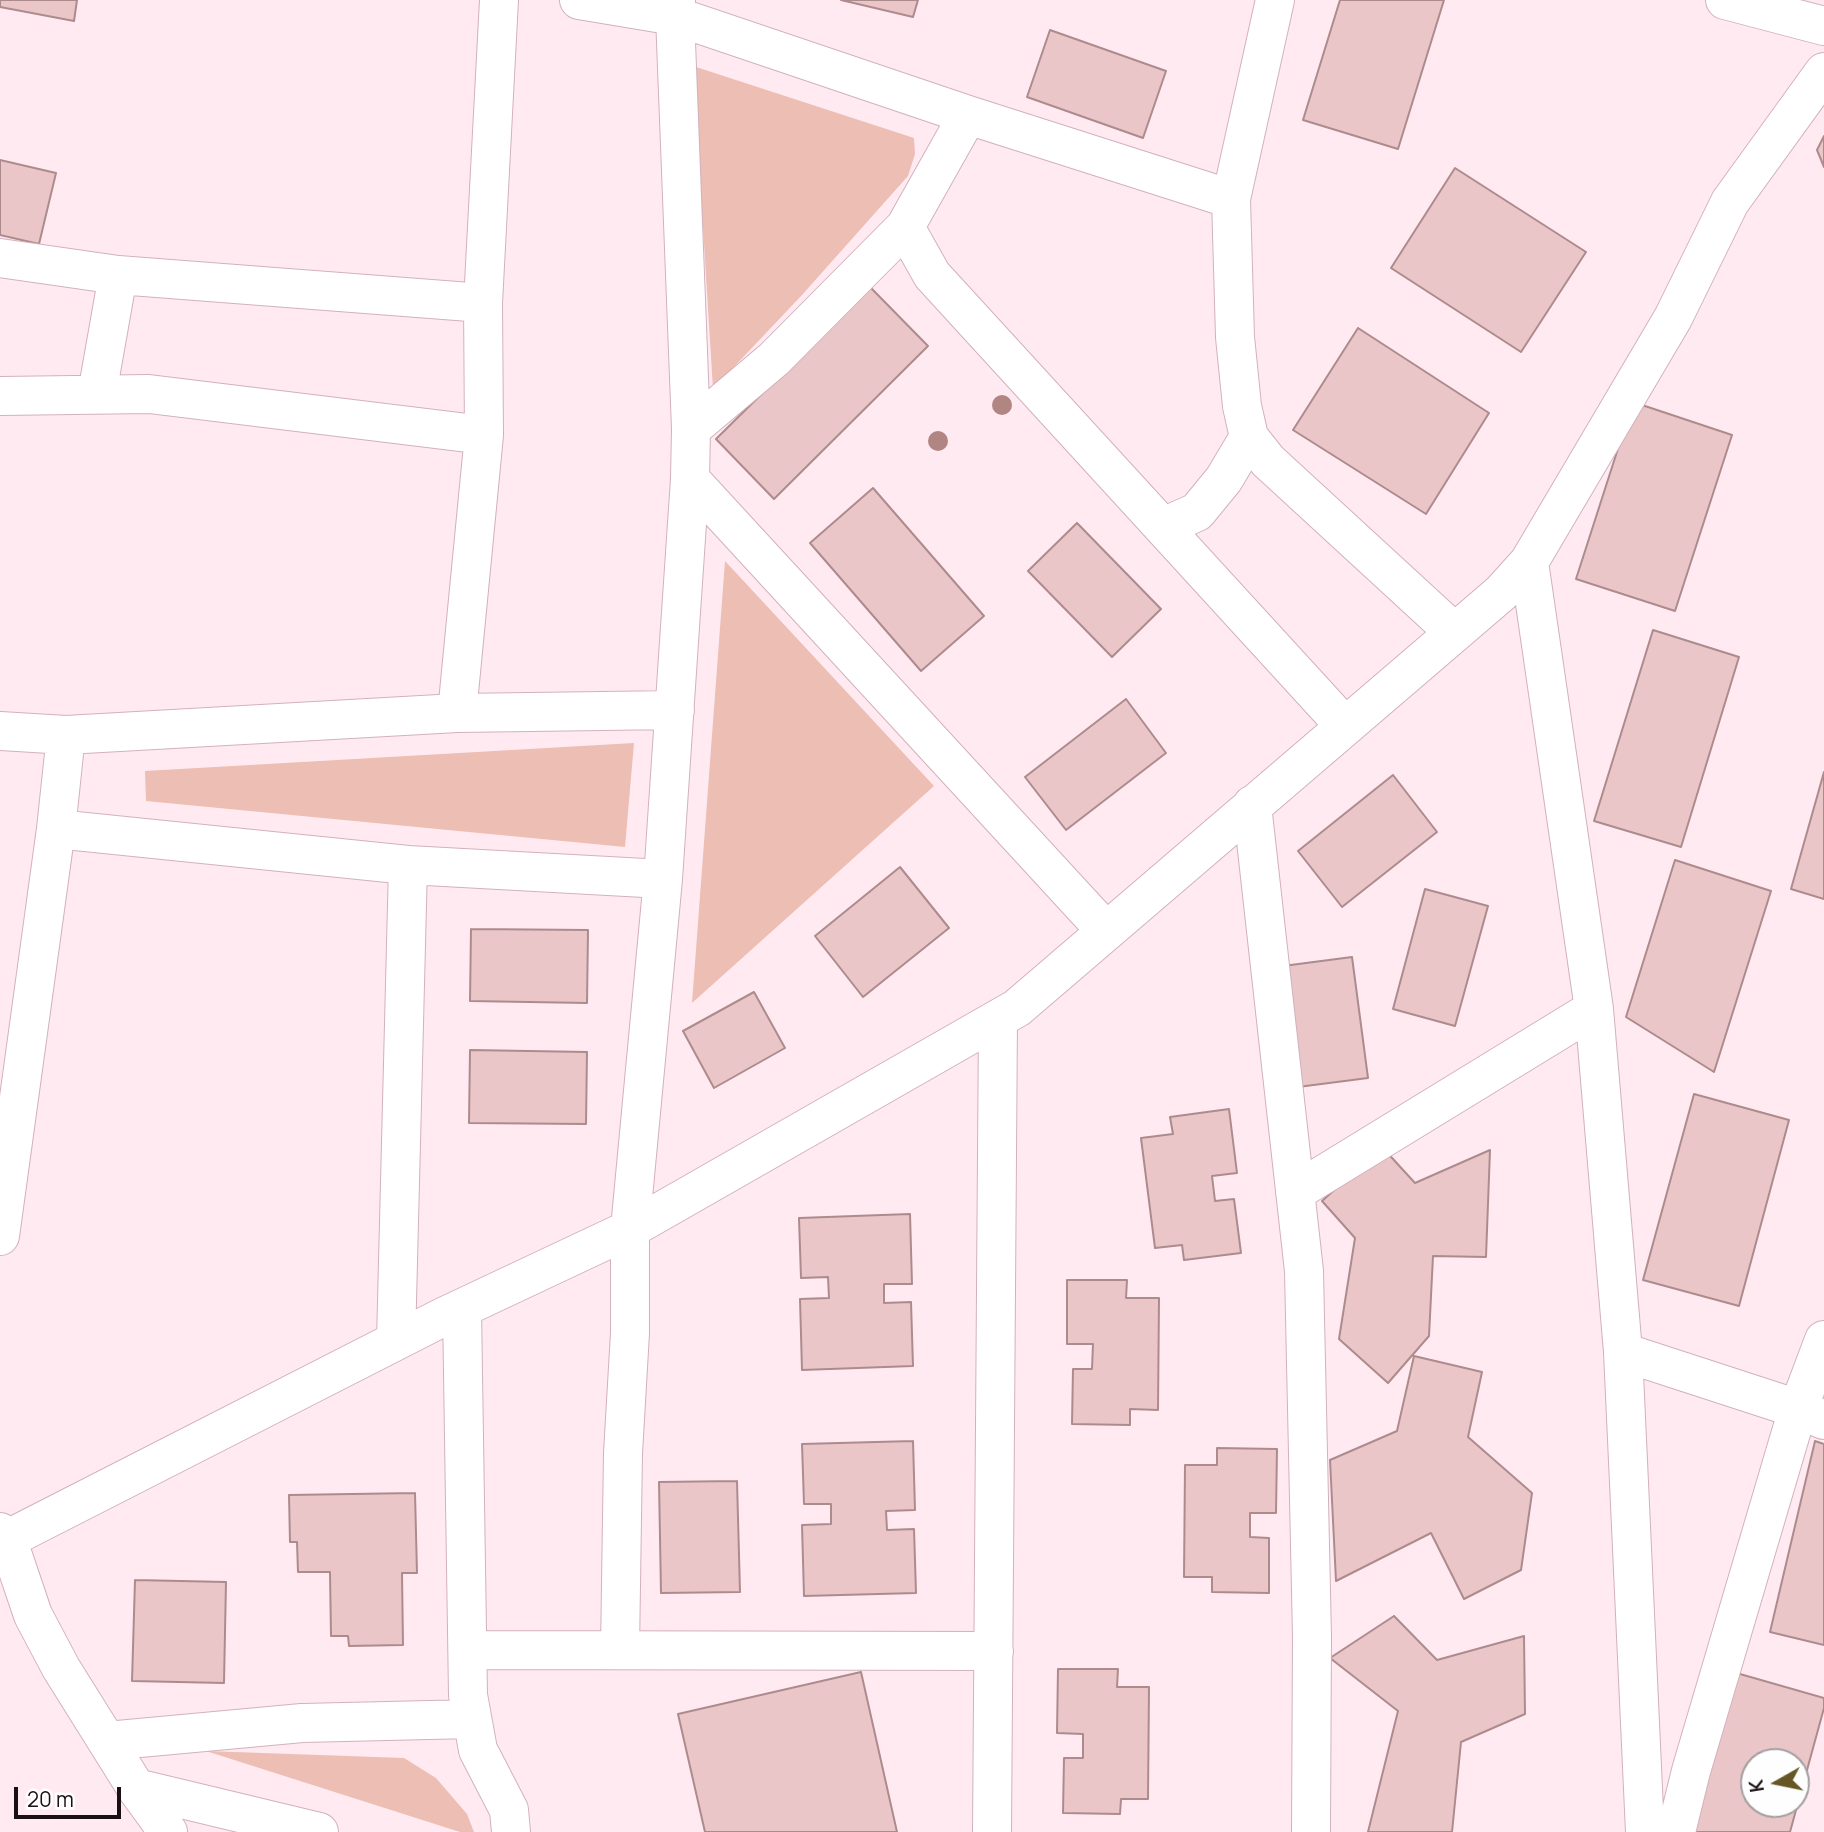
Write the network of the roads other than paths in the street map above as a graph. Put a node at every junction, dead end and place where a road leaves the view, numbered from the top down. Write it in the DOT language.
graph roads {
  1 [pos="499,0"];
  2 [pos="579,0"];
  3 [pos="1275,0"];
  4 [pos="1725,0"];
  5 [pos="676,8"];
  6 [pos="1824,26"];
  7 [pos="1824,72"];
  8 [pos="968,115"];
  9 [pos="1231,199"];
  10 [pos="905,227"];
  11 [pos="0,258"];
  12 [pos="118,275"];
  13 [pos="483,303"];
  14 [pos="97,394"];
  15 [pos="0,396"];
  16 [pos="691,429"];
  17 [pos="484,435"];
  18 [pos="1249,437"];
  19 [pos="690,478"];
  20 [pos="1163,527"];
  21 [pos="1529,562"];
  22 [pos="1454,632"];
  23 [pos="675,710"];
  24 [pos="457,713"];
  25 [pos="1345,725"];
  26 [pos="0,731"];
  27 [pos="66,735"];
  28 [pos="1252,805"];
  29 [pos="56,829"];
  30 [pos="408,865"];
  31 [pos="663,879"];
  32 [pos="1106,931"];
  33 [pos="1594,1009"];
  34 [pos="998,1019"];
  35 [pos="1295,1192"];
  36 [pos="630,1229"];
  37 [pos="0,1236"];
  38 [pos="462,1308"];
  39 [pos="1824,1340"];
  40 [pos="396,1341"];
  41 [pos="1623,1352"];
  42 [pos="1811,1414"];
  43 [pos="2,1538"];
  44 [pos="468,1650"];
  45 [pos="620,1650"];
  46 [pos="994,1651"];
  47 [pos="472,1719"];
  48 [pos="107,1741"];
  49 [pos="136,1788"];
  50 [pos="160,1829"];
  51 [pos="319,1832"];
  52 [pos="511,1832"];
  53 [pos="992,1832"];
  54 [pos="1311,1832"];
  55 [pos="1645,1832"];
  56 [pos="1676,1832"];
  1 -- 13 [label="street"];
  2 -- 5 [label="street"];
  3 -- 9 [label="street"];
  4 -- 6 [label="street"];
  5 -- 8 [label="street"];
  5 -- 16 [label="street"];
  7 -- 21 [label="street"];
  8 -- 9 [label="street"];
  8 -- 10 [label="street"];
  9 -- 18 [label="street"];
  10 -- 16 [label="street"];
  10 -- 20 [label="street"];
  11 -- 12 [label="street"];
  12 -- 13 [label="street"];
  12 -- 14 [label="street"];
  13 -- 17 [label="street"];
  14 -- 15 [label="street"];
  14 -- 17 [label="street"];
  16 -- 19 [label="street"];
  17 -- 24 [label="street"];
  18 -- 20 [label="street"];
  18 -- 22 [label="street"];
  19 -- 23 [label="street"];
  19 -- 32 [label="street"];
  20 -- 25 [label="street"];
  21 -- 22 [label="street"];
  21 -- 33 [label="street"];
  22 -- 25 [label="street"];
  23 -- 24 [label="street"];
  23 -- 31 [label="street"];
  24 -- 27 [label="street"];
  25 -- 28 [label="street"];
  26 -- 27 [label="street"];
  27 -- 29 [label="street"];
  28 -- 32 [label="street"];
  28 -- 35 [label="street"];
  29 -- 30 [label="street"];
  29 -- 37 [label="street"];
  30 -- 31 [label="street"];
  30 -- 40 [label="street"];
  31 -- 36 [label="street"];
  32 -- 34 [label="street"];
  33 -- 35 [label="street"];
  33 -- 41 [label="street"];
  34 -- 36 [label="street"];
  34 -- 46 [label="street"];
  35 -- 54 [label="street"];
  36 -- 38 [label="street"];
  36 -- 45 [label="street"];
  38 -- 40 [label="street"];
  38 -- 44 [label="street"];
  39 -- 42 [label="street"];
  40 -- 43 [label="street"];
  41 -- 42 [label="street"];
  41 -- 55 [label="street"];
  42 -- 56 [label="street"];
  43 -- 48 [label="street"];
  44 -- 45 [label="street"];
  44 -- 47 [label="street"];
  45 -- 46 [label="street"];
  46 -- 53 [label="street"];
  47 -- 48 [label="street"];
  47 -- 52 [label="street"];
  48 -- 49 [label="street"];
  49 -- 50 [label="street"];
  49 -- 51 [label="street"];
}
